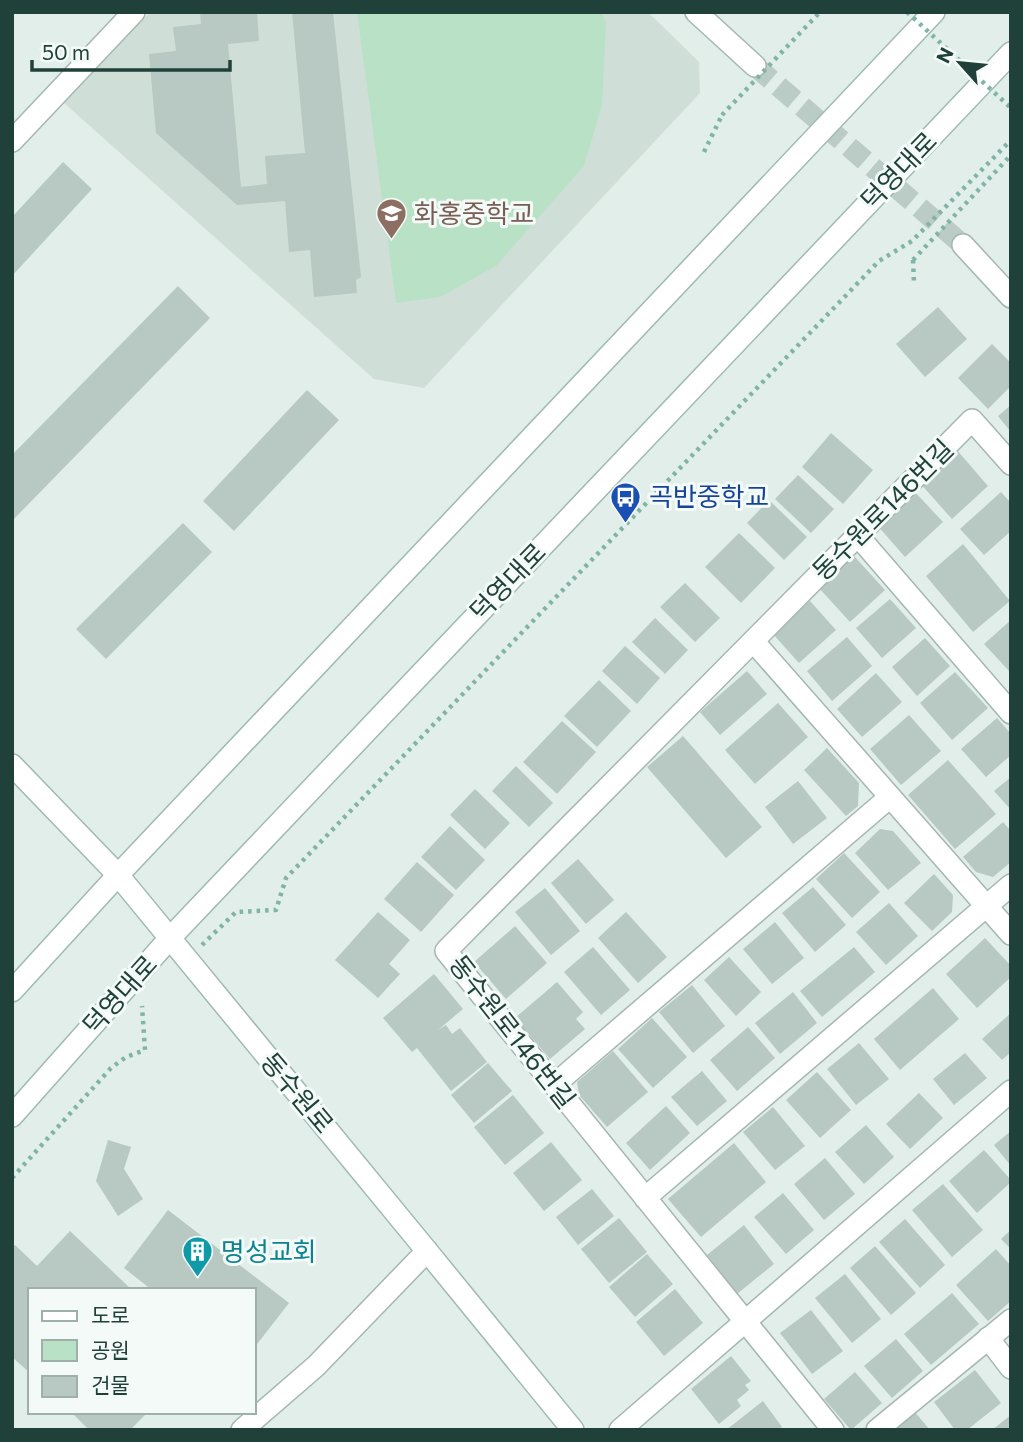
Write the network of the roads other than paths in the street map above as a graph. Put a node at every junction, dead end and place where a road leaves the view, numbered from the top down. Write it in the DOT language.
graph roads {
  1 [pos="134,12"];
  2 [pos="696,12"];
  3 [pos="934,12"];
  4 [pos="1011,53"];
  5 [pos="755,66"];
  6 [pos="12,141"];
  7 [pos="963,245"];
  8 [pos="1006,287"];
  9 [pos="1011,464"];
  10 [pos="858,536"];
  11 [pos="753,641"];
  12 [pos="1011,713"];
  13 [pos="12,765"];
  14 [pos="890,797"];
  15 [pos="118,876"];
  16 [pos="1011,885"];
  17 [pos="985,906"];
  18 [pos="1011,934"];
  19 [pos="170,938"];
  20 [pos="12,992"];
  21 [pos="554,1085"];
  22 [pos="1011,1091"];
  23 [pos="12,1116"];
  24 [pos="645,1198"];
  25 [pos="427,1251"];
  26 [pos="1011,1320"];
  27 [pos="745,1321"];
  28 [pos="988,1338"];
  29 [pos="1011,1368"];
  30 [pos="242,1430"];
  31 [pos="573,1430"];
  32 [pos="620,1430"];
  33 [pos="833,1430"];
  34 [pos="877,1430"];
  1 -- 6 [label="street"];
  2 -- 5 [label="street"];
  3 -- 15 [label="street"];
  4 -- 19 [label="street, 덕영대로"];
  7 -- 8 [label="street"];
  9 -- 10 [label="street, 동수원로146번길"];
  10 -- 11 [label="street, 동수원로146번길"];
  10 -- 12 [label="street"];
  11 -- 14 [label="street"];
  11 -- 21 [label="street, 동수원로146번길"];
  13 -- 15 [label="street, 동수원로"];
  14 -- 17 [label="street"];
  14 -- 21 [label="street"];
  15 -- 19 [label="street, 동수원로"];
  15 -- 20 [label="street"];
  16 -- 17 [label="street"];
  17 -- 18 [label="street"];
  17 -- 24 [label="street"];
  19 -- 23 [label="street, 덕영대로"];
  19 -- 25 [label="street, 동수원로"];
  21 -- 24 [label="street, 동수원로146번길"];
  22 -- 27 [label="street"];
  24 -- 27 [label="street, 동수원로146번길"];
  25 -- 30 [label="street"];
  25 -- 31 [label="street, 동수원로"];
  26 -- 28 [label="street"];
  27 -- 32 [label="street"];
  27 -- 33 [label="street, 동수원로146번길"];
  28 -- 29 [label="street"];
  28 -- 34 [label="street"];
}
